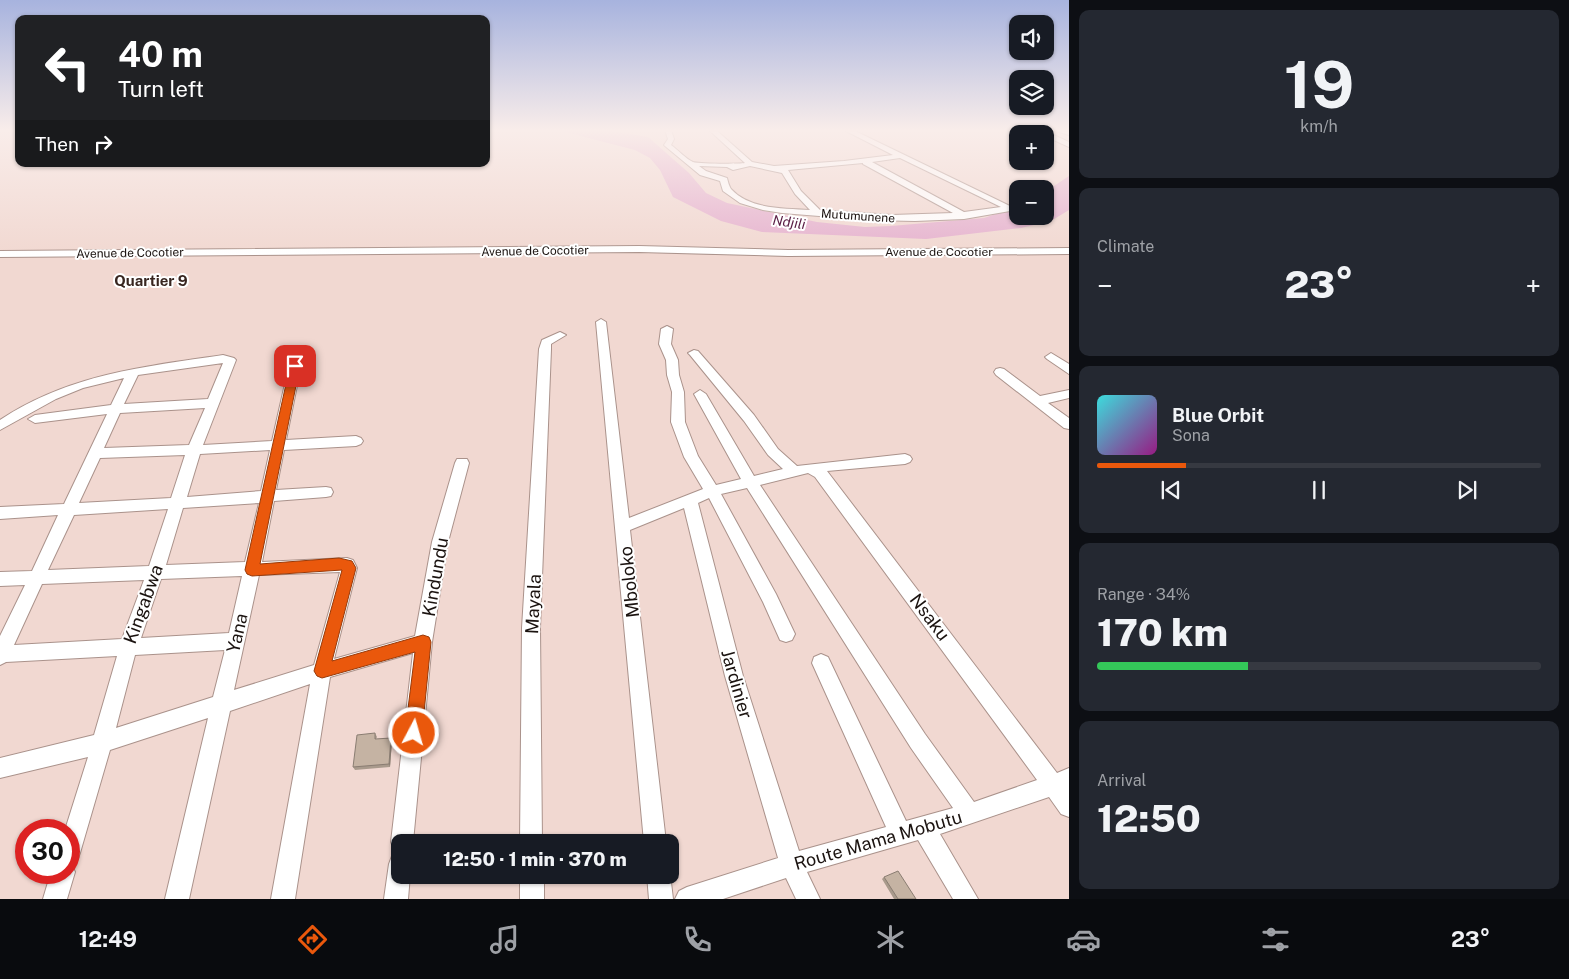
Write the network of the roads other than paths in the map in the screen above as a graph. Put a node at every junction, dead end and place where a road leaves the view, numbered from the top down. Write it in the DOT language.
graph roads {
  1 [pos="702,172"];
  2 [pos="786,172"];
  3 [pos="884,172"];
  4 [pos="933,172"];
  5 [pos="818,213"];
  6 [pos="964,216"];
  7 [pos="1069,251"];
  8 [pos="0,254"];
  9 [pos="601,322"];
  10 [pos="667,329"];
  11 [pos="560,335"];
  12 [pos="694,353"];
  13 [pos="1051,357"];
  14 [pos="295,366"];
  15 [pos="1069,370"];
  16 [pos="133,372"];
  17 [pos="1000,372"];
  18 [pos="700,394"];
  19 [pos="1069,394"];
  20 [pos="1038,400"];
  21 [pos="212,403"];
  22 [pos="115,409"];
  23 [pos="35,419"];
  24 [pos="0,426"];
  25 [pos="1069,426"];
  26 [pos="356,441"];
  27 [pos="278,445"];
  28 [pos="194,450"];
  29 [pos="96,453"];
  30 [pos="905,460"];
  31 [pos="462,463"];
  32 [pos="802,470"];
  33 [pos="750,483"];
  34 [pos="712,491"];
  35 [pos="326,492"];
  36 [pos="267,496"];
  37 [pos="690,501"];
  38 [pos="178,504"];
  39 [pos="70,509"];
  40 [pos="0,513"];
  41 [pos="624,526"];
  42 [pos="252,570"];
  43 [pos="155,573"];
  44 [pos="37,577"];
  45 [pos="0,579"];
  46 [pos="786,634"];
  47 [pos="234,641"];
  48 [pos="423,642"];
  49 [pos="128,648"];
  50 [pos="0,654"];
  51 [pos="821,663"];
  52 [pos="322,671"];
  53 [pos="220,705"];
  54 [pos="102,743"];
  55 [pos="0,768"];
  56 [pos="1062,782"];
  57 [pos="1069,806"];
  58 [pos="970,814"];
  59 [pos="79,819"];
  60 [pos="924,828"];
  61 [pos="403,834"];
  62 [pos="531,834"];
  63 [pos="654,834"];
  64 [pos="901,834"];
  65 [pos="792,866"];
  66 [pos="59,884"];
  67 [pos="398,884"];
  68 [pos="532,884"];
  69 [pos="660,884"];
  70 [pos="55,899"];
  71 [pos="177,899"];
  72 [pos="283,899"];
  73 [pos="396,899"];
  74 [pos="532,899"];
  75 [pos="661,899"];
  76 [pos="687,899"];
  77 [pos="808,899"];
  78 [pos="966,899"];
  1 -- 5 [label="street, Mutumunene"];
  2 -- 5 [label="street"];
  3 -- 6 [label="street"];
  4 -- 6 [label="street, Mutumunene"];
  5 -- 6 [label="street, Mutumunene"];
  7 -- 8 [label="street, Avenue de Cocotier"];
  9 -- 41 [label="street, Mboloko"];
  10 -- 34 [label="street"];
  11 -- 62 [label="street, Mayala"];
  12 -- 32 [label="street, Nsaku"];
  13 -- 15 [label="street"];
  14 -- 27 [label="street, Yana"];
  16 -- 21 [label="street, Kingabwa"];
  16 -- 22 [label="street"];
  16 -- 24 [label="street"];
  17 -- 20 [label="street"];
  18 -- 33 [label="street"];
  19 -- 20 [label="street"];
  20 -- 25 [label="street"];
  21 -- 22 [label="street"];
  21 -- 28 [label="street, Kingabwa"];
  22 -- 23 [label="street"];
  22 -- 29 [label="street"];
  26 -- 27 [label="street"];
  27 -- 28 [label="street"];
  27 -- 36 [label="street, Yana"];
  28 -- 29 [label="street"];
  28 -- 38 [label="street, Kingabwa"];
  29 -- 39 [label="street"];
  30 -- 32 [label="street"];
  31 -- 48 [label="street, Kindundu"];
  32 -- 33 [label="street"];
  32 -- 56 [label="street, Nsaku"];
  33 -- 34 [label="street"];
  33 -- 58 [label="street"];
  34 -- 37 [label="street"];
  34 -- 46 [label="street"];
  35 -- 36 [label="street"];
  36 -- 38 [label="street"];
  36 -- 42 [label="street, Yana"];
  37 -- 41 [label="street"];
  37 -- 65 [label="street, Jardinier"];
  38 -- 39 [label="street"];
  38 -- 43 [label="street, Kingabwa"];
  39 -- 40 [label="street"];
  39 -- 44 [label="street"];
  41 -- 63 [label="street, Mboloko"];
  42 -- 43 [label="street"];
  42 -- 47 [label="street, Yana"];
  42 -- 52 [label="street"];
  43 -- 44 [label="street"];
  43 -- 49 [label="street, Kingabwa"];
  44 -- 45 [label="street"];
  44 -- 50 [label="street"];
  47 -- 49 [label="street"];
  47 -- 53 [label="street, Yana"];
  48 -- 52 [label="street"];
  48 -- 61 [label="street, Kindundu"];
  49 -- 50 [label="street"];
  49 -- 54 [label="street, Kingabwa"];
  51 -- 64 [label="street"];
  52 -- 53 [label="street"];
  52 -- 72 [label="street"];
  53 -- 54 [label="street"];
  53 -- 71 [label="street, Yana"];
  54 -- 55 [label="street"];
  54 -- 59 [label="street, Kingabwa"];
  56 -- 57 [label="street, Nsaku"];
  56 -- 58 [label="street, Route Mama Mobutu"];
  58 -- 60 [label="street, Route Mama Mobutu"];
  60 -- 64 [label="street, Route Mama Mobutu"];
  60 -- 78 [label="street"];
  64 -- 65 [label="street, Route Mama Mobutu"];
  65 -- 76 [label="street, Route Mama Mobutu"];
  65 -- 77 [label="street, Jardinier"];
  66 -- 70 [label="street"];
  67 -- 73 [label="street"];
  68 -- 74 [label="street"];
  69 -- 75 [label="street"];
}
